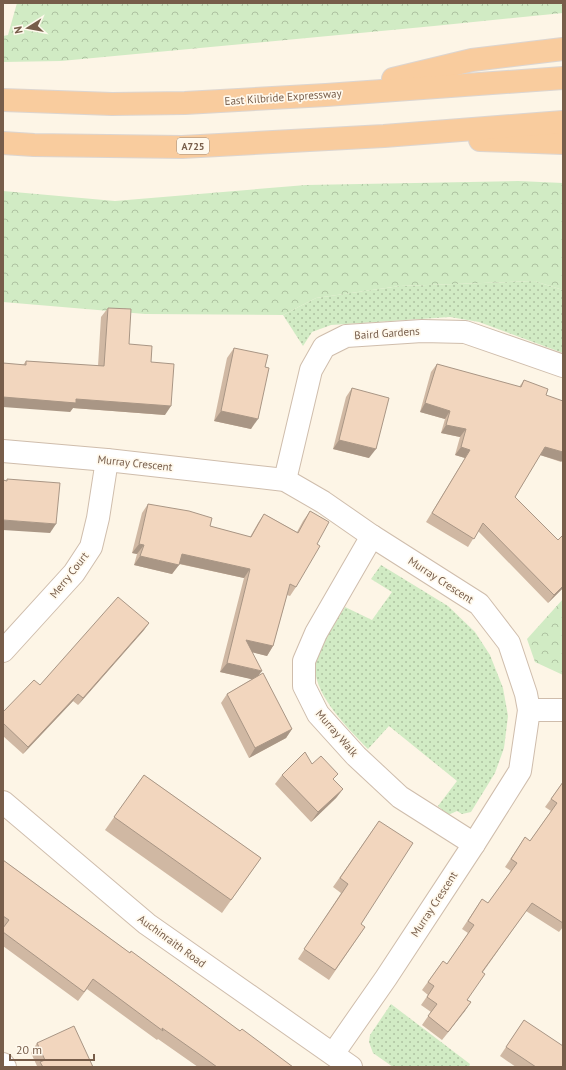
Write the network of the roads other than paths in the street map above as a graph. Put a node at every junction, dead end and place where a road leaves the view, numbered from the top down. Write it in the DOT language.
graph roads {
  1 [pos="563,50"];
  2 [pos="563,78"];
  3 [pos="326,95"];
  4 [pos="3,100"];
  5 [pos="563,122"];
  6 [pos="384,136"];
  7 [pos="3,143"];
  8 [pos="563,144"];
  9 [pos="563,366"];
  10 [pos="3,452"];
  11 [pos="107,460"];
  12 [pos="285,480"];
  13 [pos="372,536"];
  14 [pos="3,651"];
  15 [pos="528,710"];
  16 [pos="563,710"];
  17 [pos="3,802"];
  18 [pos="474,844"];
  19 [pos="333,1054"];
  20 [pos="3,1064"];
  21 [pos="4,1067"];
  22 [pos="350,1067"];
  1 -- 3 [label="highway"];
  2 -- 3 [label="highway, East Kilbride Expressway"];
  3 -- 4 [label="highway, East Kilbride Expressway"];
  5 -- 6 [label="highway, A725"];
  6 -- 7 [label="highway, A725"];
  6 -- 8 [label="highway, A725"];
  9 -- 12 [label="street, Baird Gardens"];
  10 -- 11 [label="street, Murray Crescent"];
  11 -- 12 [label="street, Murray Crescent"];
  11 -- 14 [label="street, Merry Court"];
  12 -- 13 [label="street, Murray Crescent"];
  13 -- 15 [label="street, Murray Crescent"];
  13 -- 18 [label="street, Murray Walk"];
  15 -- 16 [label="street"];
  15 -- 18 [label="street, Murray Crescent"];
  17 -- 19 [label="street, Auchinraith Road"];
  18 -- 19 [label="street, Murray Crescent"];
  19 -- 22 [label="street, Auchinraith Road"];
  20 -- 21 [label="street"];
}
